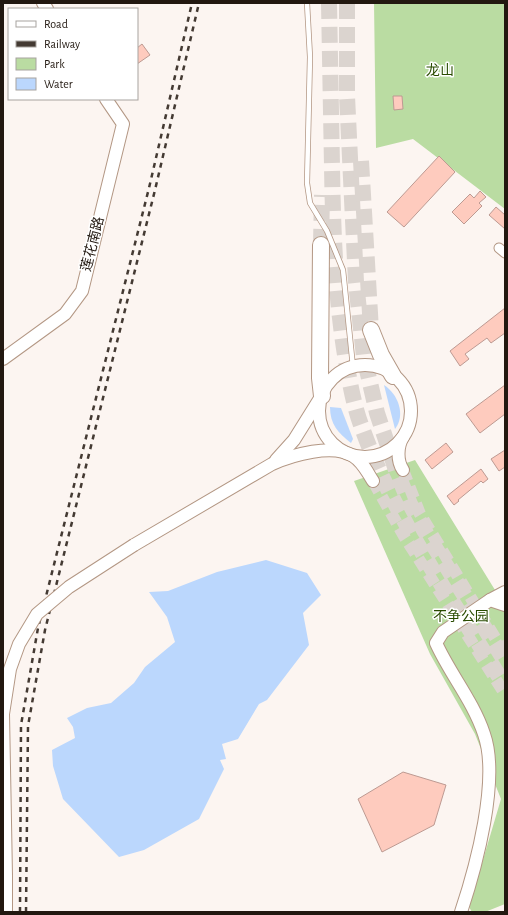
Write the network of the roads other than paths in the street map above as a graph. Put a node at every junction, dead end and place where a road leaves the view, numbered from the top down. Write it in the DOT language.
graph roads {
  1 [pos="307,3"];
  2 [pos="107,100"];
  3 [pos="321,245"];
  4 [pos="372,330"];
  5 [pos="3,359"];
  6 [pos="353,368"];
  7 [pos="394,376"];
  8 [pos="322,396"];
  9 [pos="403,437"];
  10 [pos="352,455"];
  11 [pos="272,464"];
  12 [pos="403,470"];
  13 [pos="373,481"];
  14 [pos="505,592"];
  15 [pos="490,600"];
  16 [pos="505,605"];
  17 [pos="6,912"];
  18 [pos="461,912"];
  1 -- 6 [label="lane"];
  2 -- 5 [label="street, 莲花南路"];
  3 -- 8 [label="highway"];
  4 -- 7 [label="highway"];
  6 -- 7 [label="street"];
  6 -- 8 [label="street"];
  7 -- 9 [label="street"];
  8 -- 10 [label="street"];
  8 -- 11 [label="street"];
  9 -- 10 [label="street"];
  9 -- 12 [label="street"];
  10 -- 11 [label="street"];
  10 -- 13 [label="street"];
  11 -- 17 [label="street, bridge"];
  14 -- 15 [label="street"];
  15 -- 16 [label="street"];
  15 -- 18 [label="street"];
}
